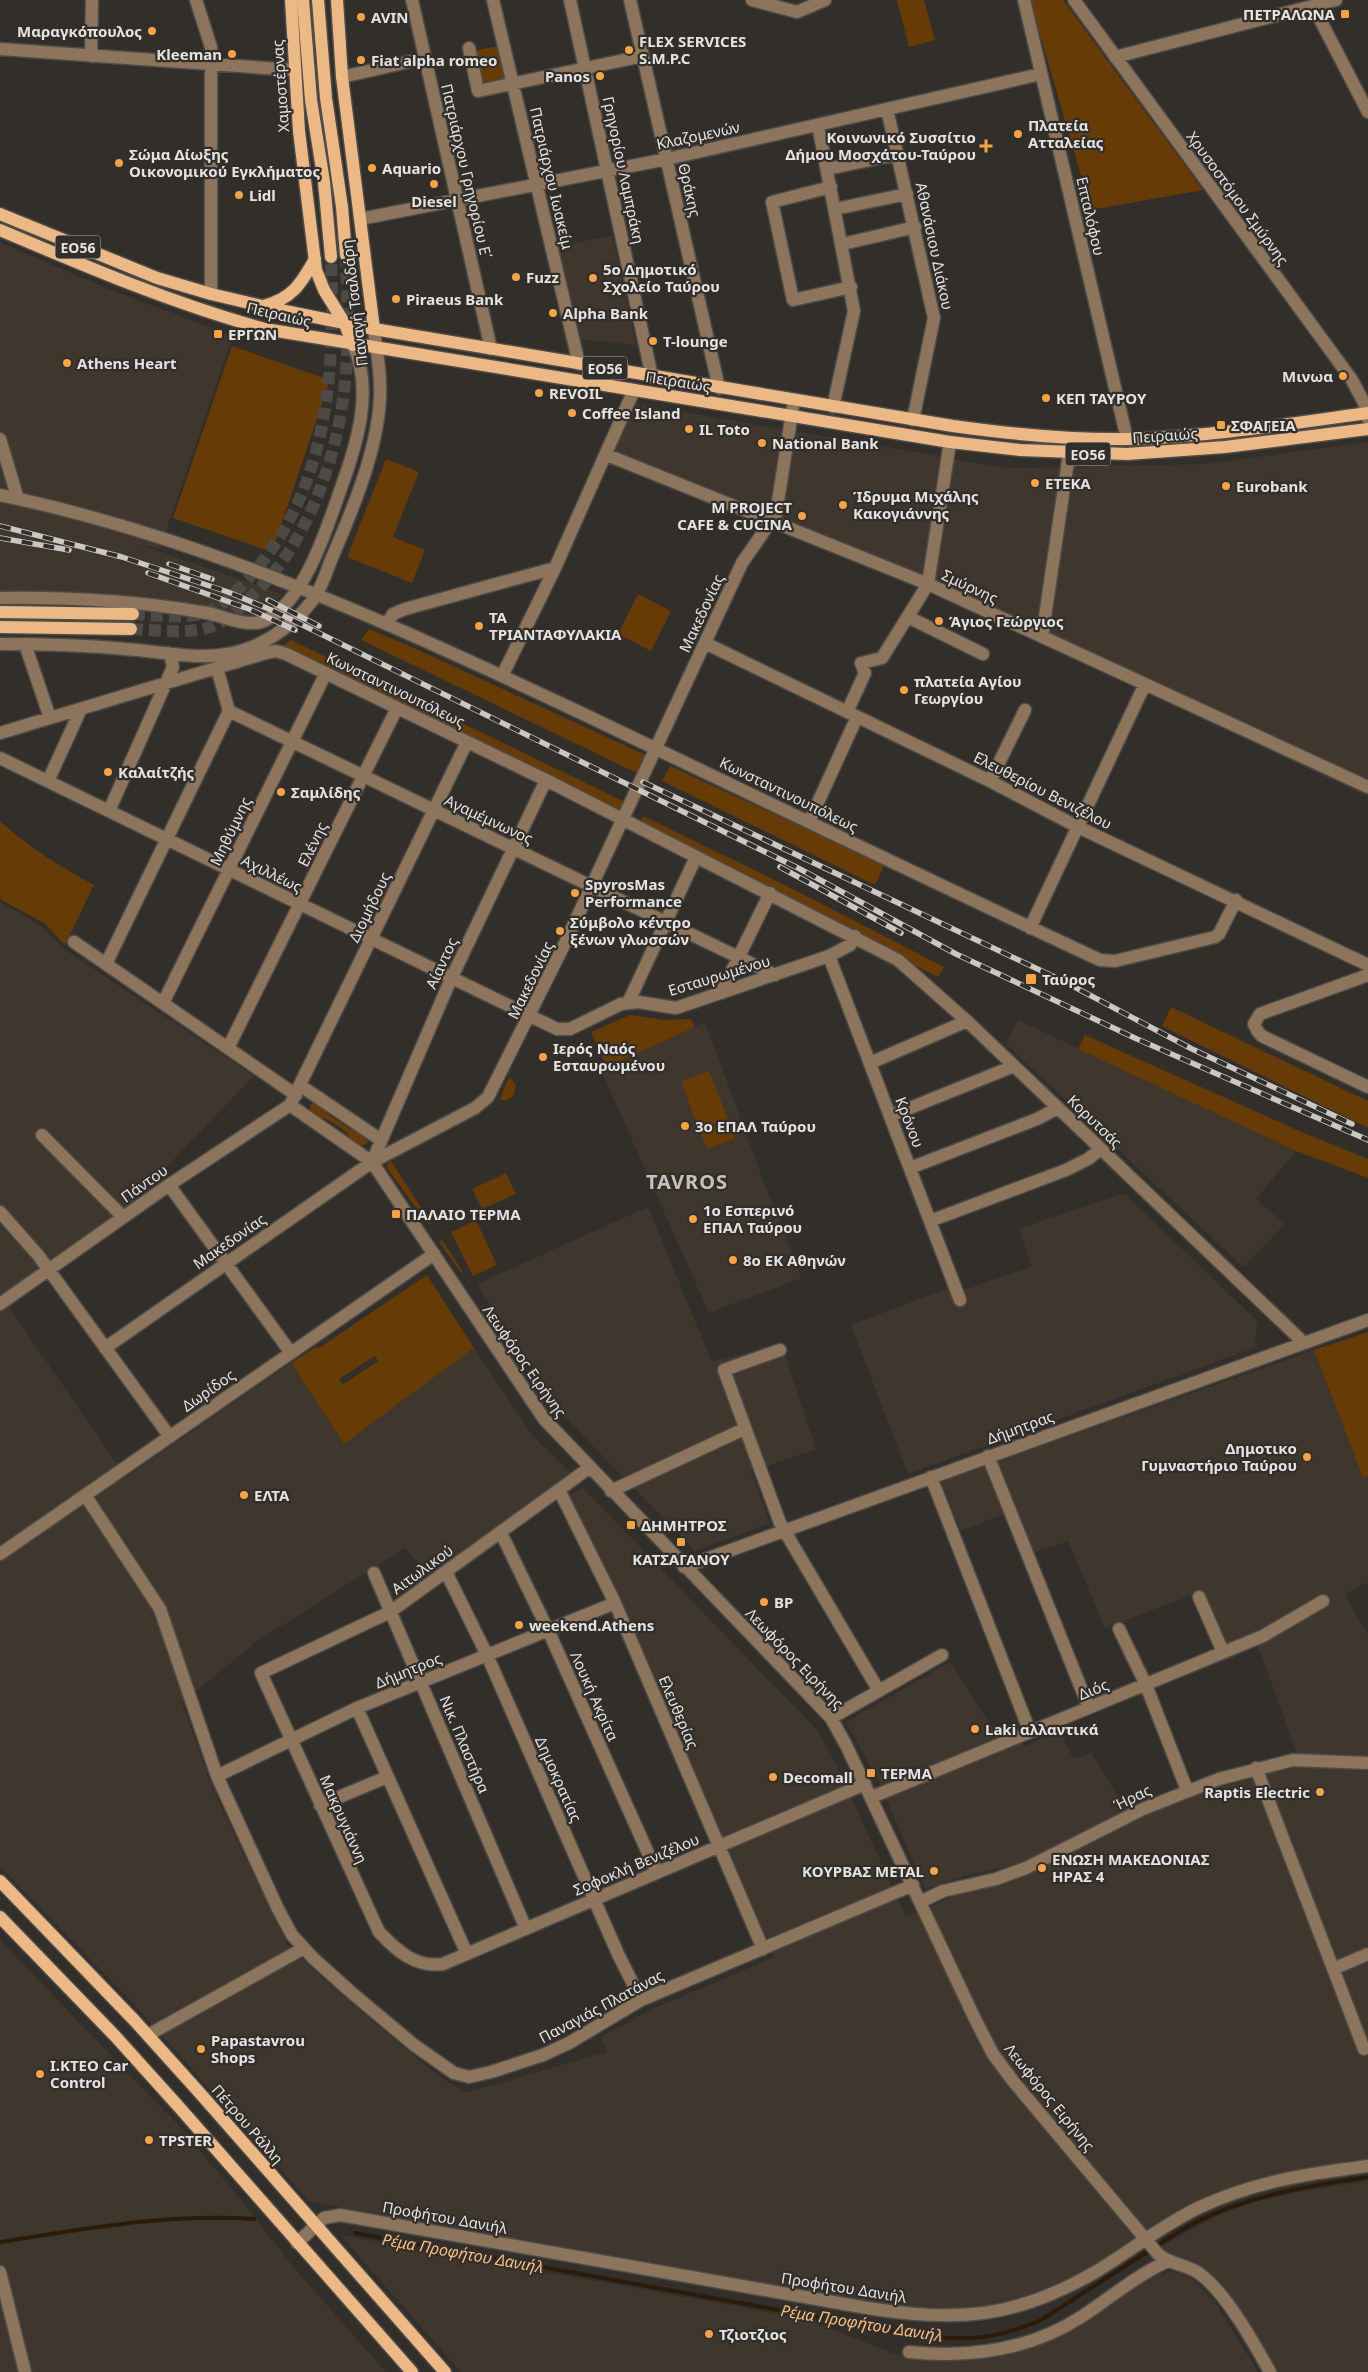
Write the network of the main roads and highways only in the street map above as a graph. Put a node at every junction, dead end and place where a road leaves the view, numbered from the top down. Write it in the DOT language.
graph roads {
  1 [pos="291,0"];
  2 [pos="303,0"];
  3 [pos="318,0"];
  4 [pos="337,0"];
  5 [pos="0,214"];
  6 [pos="0,230"];
  7 [pos="346,255"];
  8 [pos="331,257"];
  9 [pos="315,259"];
  10 [pos="262,306"];
  11 [pos="345,324"];
  12 [pos="374,329"];
  13 [pos="353,345"];
  14 [pos="1368,415"];
  15 [pos="1368,429"];
  16 [pos="0,612"];
  17 [pos="133,614"];
  18 [pos="0,627"];
  19 [pos="131,629"];
  20 [pos="0,1881"];
  21 [pos="0,1917"];
  22 [pos="412,2372"];
  23 [pos="445,2372"];
  1 -- 9 [label="main road, Χαμοστέρνας"];
  2 -- 8 [label="main road"];
  3 -- 7 [label="main road"];
  4 -- 12 [label="main road, Παναγή Τσαλδάρη"];
  5 -- 10 [label="main road, Πειραιώς / ΕΟ56"];
  6 -- 13 [label="main road, Πειραιώς / ΕΟ56"];
  9 -- 10 [label="main road"];
  9 -- 11 [label="main road, Χαμοστέρνας"];
  10 -- 11 [label="main road, Πειραιώς / ΕΟ56"];
  11 -- 12 [label="main road, Πειραιώς / ΕΟ56"];
  11 -- 13 [label="main road, Χαμοστέρνας"];
  12 -- 14 [label="main road, Πειραιώς / ΕΟ56"];
  13 -- 15 [label="main road, Πειραιώς / ΕΟ56"];
  16 -- 17 [label="main road"];
  18 -- 19 [label="main road"];
  20 -- 23 [label="main road, Πέτρου Ράλλη"];
  21 -- 22 [label="main road"];
}
